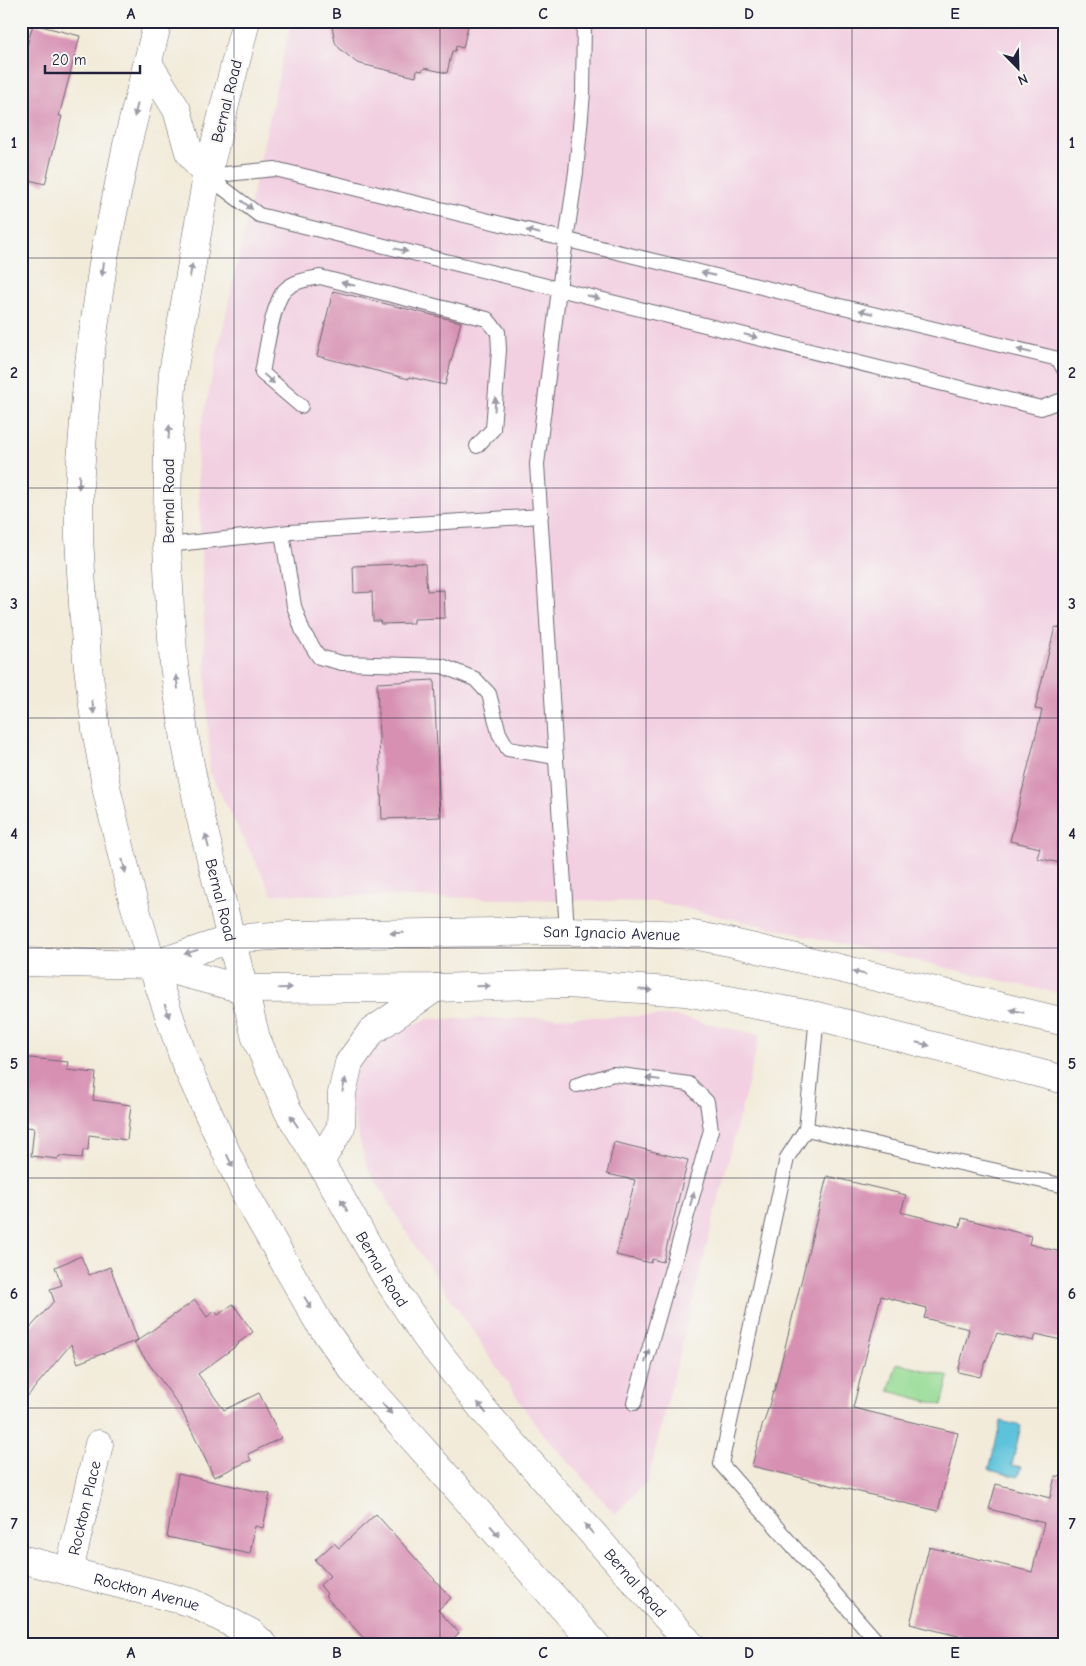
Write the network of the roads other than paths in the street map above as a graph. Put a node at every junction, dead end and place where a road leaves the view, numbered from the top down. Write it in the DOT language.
graph roads {
  1 [pos="158,21"];
  2 [pos="246,21"];
  3 [pos="584,21"];
  4 [pos="148,63"];
  5 [pos="208,176"];
  6 [pos="567,240"];
  7 [pos="559,289"];
  8 [pos="1065,371"];
  9 [pos="1065,399"];
  10 [pos="301,406"];
  11 [pos="477,446"];
  12 [pos="541,516"];
  13 [pos="282,533"];
  14 [pos="167,545"];
  15 [pos="556,758"];
  16 [pos="567,931"];
  17 [pos="231,940"];
  18 [pos="21,962"];
  19 [pos="152,965"];
  20 [pos="434,988"];
  21 [pos="243,989"];
  22 [pos="817,1016"];
  23 [pos="1065,1022"];
  24 [pos="1065,1080"];
  25 [pos="577,1085"];
  26 [pos="806,1129"];
  27 [pos="320,1162"];
  28 [pos="1065,1186"];
  29 [pos="634,1403"];
  30 [pos="99,1444"];
  31 [pos="21,1560"];
  32 [pos="69,1571"];
  33 [pos="264,1645"];
  34 [pos="596,1645"];
  35 [pos="691,1645"];
  36 [pos="880,1645"];
  1 -- 4 [label="main road"];
  2 -- 5 [label="main road, Bernal Road"];
  3 -- 6 [label="lane"];
  4 -- 5 [label="main road"];
  4 -- 19 [label="main road, one-way"];
  6 -- 5 [label="lane, one-way"];
  5 -- 7 [label="lane, one-way"];
  14 -- 5 [label="main road, Bernal Road, one-way"];
  6 -- 7 [label="lane"];
  8 -- 6 [label="lane, one-way"];
  7 -- 9 [label="lane, one-way"];
  7 -- 12 [label="lane"];
  11 -- 10 [label="lane, one-way"];
  12 -- 13 [label="lane"];
  12 -- 15 [label="lane"];
  13 -- 14 [label="lane"];
  13 -- 15 [label="lane"];
  17 -- 14 [label="main road, Bernal Road, one-way"];
  15 -- 16 [label="lane"];
  16 -- 17 [label="main road, San Ignacio Avenue, one-way"];
  23 -- 16 [label="main road, San Ignacio Avenue, one-way"];
  17 -- 19 [label="main road, San Ignacio Avenue, one-way"];
  17 -- 21 [label="main road, Bernal Road"];
  18 -- 19 [label="main road, San Ignacio Avenue"];
  19 -- 21 [label="main road, San Ignacio Avenue"];
  19 -- 34 [label="main road, one-way"];
  21 -- 20 [label="main road, San Ignacio Avenue, one-way"];
  20 -- 22 [label="main road, San Ignacio Avenue, one-way"];
  27 -- 20 [label="main road, one-way"];
  27 -- 21 [label="main road, Bernal Road, one-way"];
  22 -- 24 [label="main road, San Ignacio Avenue, one-way"];
  22 -- 26 [label="lane"];
  29 -- 25 [label="lane, one-way"];
  26 -- 28 [label="lane"];
  26 -- 36 [label="lane"];
  35 -- 27 [label="main road, Bernal Road, one-way"];
  30 -- 32 [label="main road, Rockton Place"];
  31 -- 32 [label="main road, Rockton Avenue"];
  32 -- 33 [label="main road, Rockton Avenue"];
}
